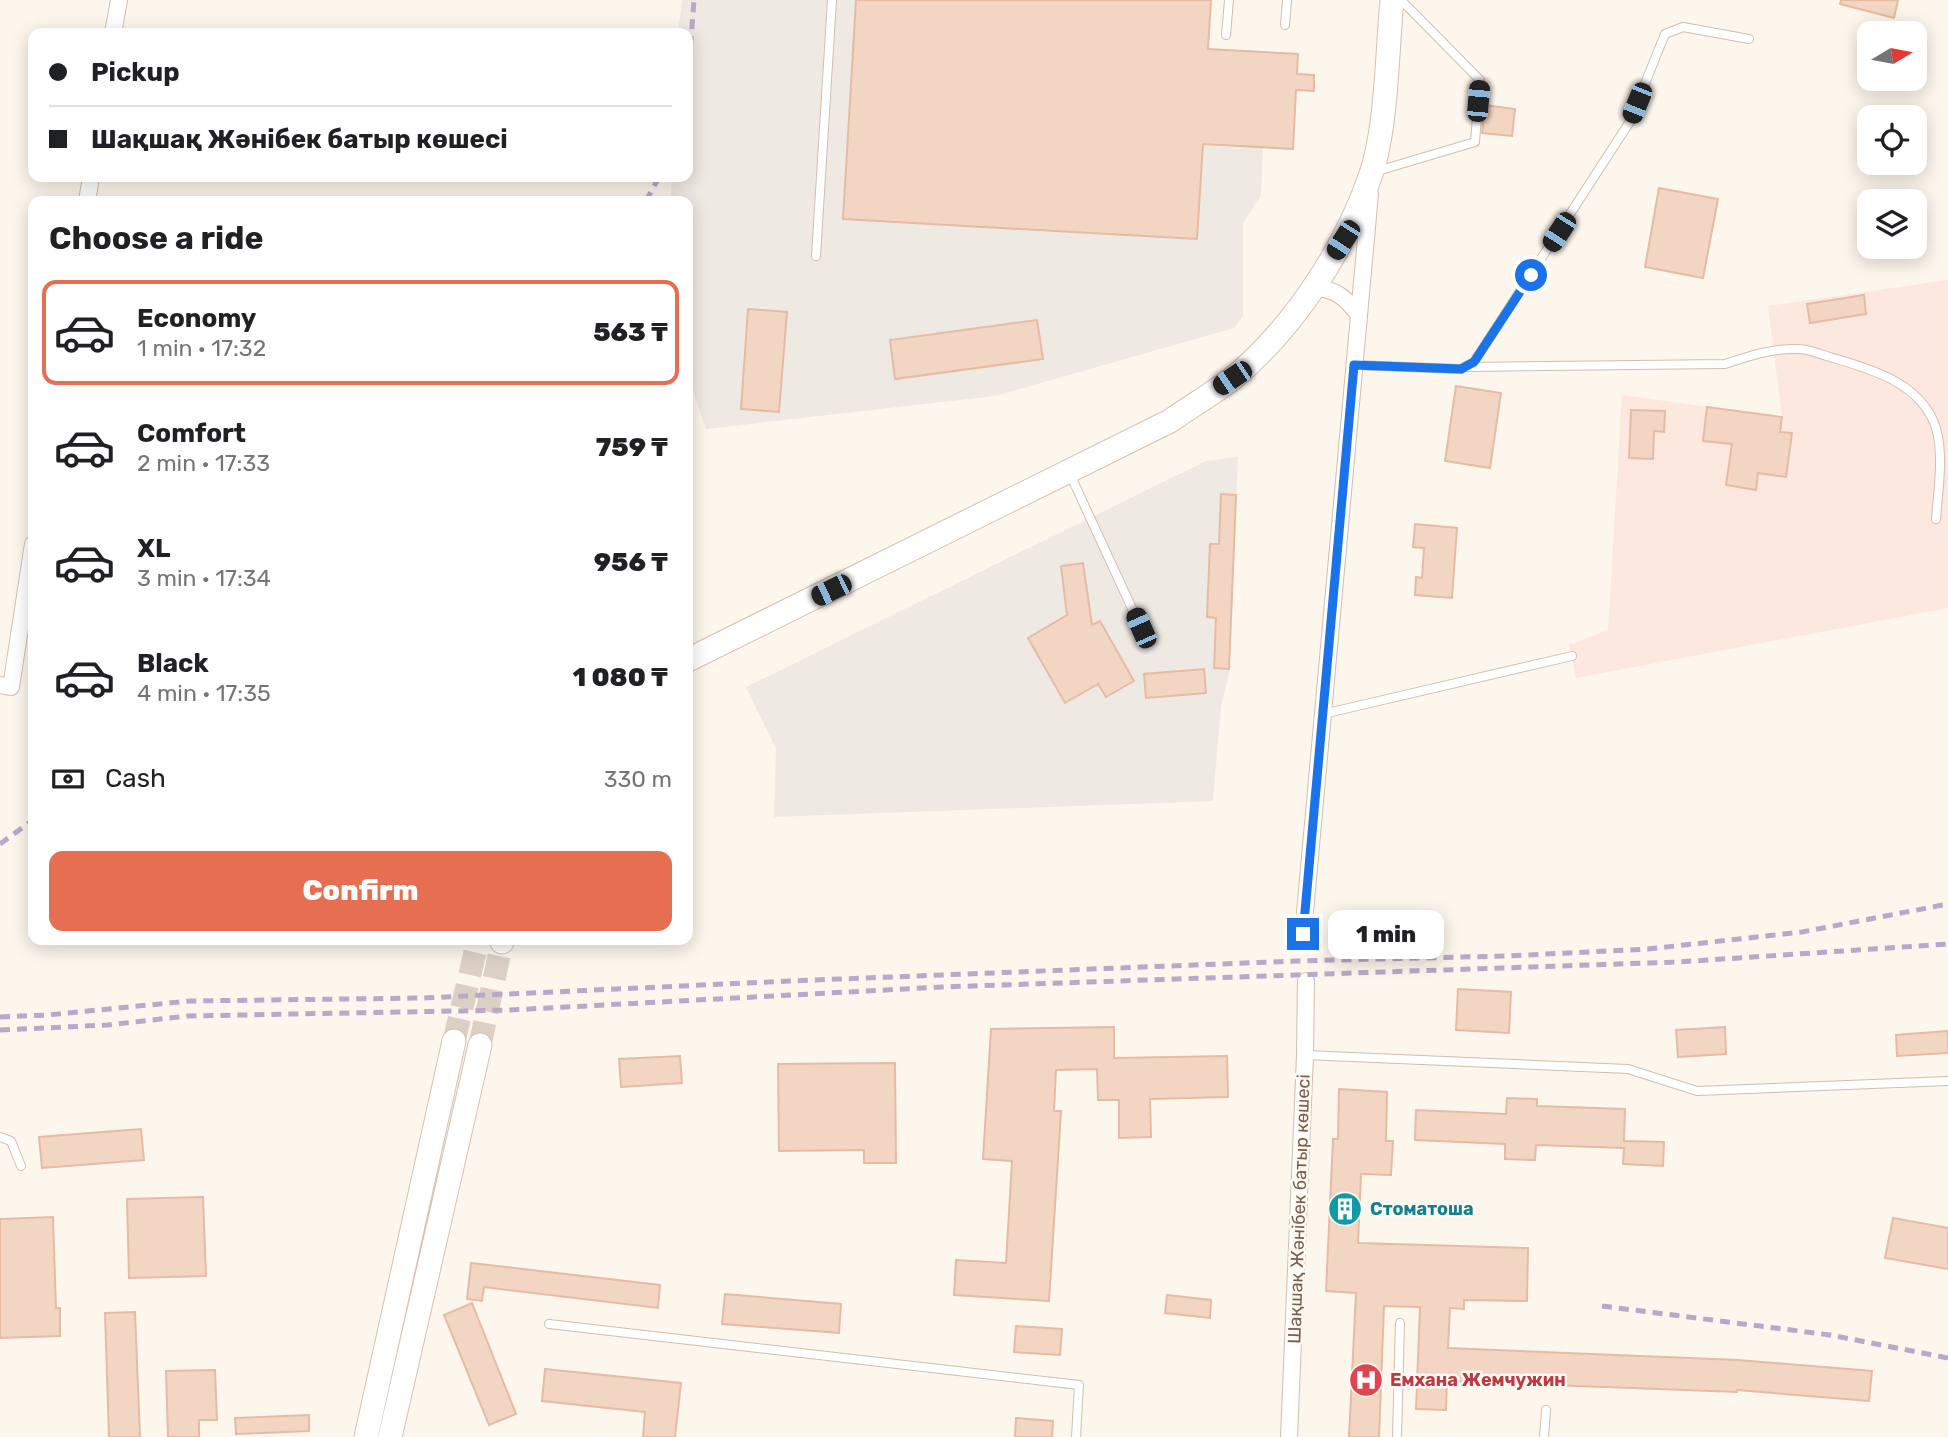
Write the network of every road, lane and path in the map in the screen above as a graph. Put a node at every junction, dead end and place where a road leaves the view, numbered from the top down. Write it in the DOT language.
graph roads {
  1 [pos="119,0"];
  2 [pos="832,0"];
  3 [pos="1229,0"];
  4 [pos="1287,0"];
  5 [pos="1392,0"];
  6 [pos="1401,0"];
  7 [pos="1285,25"];
  8 [pos="114,28"];
  9 [pos="1226,34"];
  10 [pos="1749,38"];
  11 [pos="1371,173"];
  12 [pos="816,256"];
  13 [pos="1313,288"];
  14 [pos="1359,315"];
  15 [pos="1354,365"];
  16 [pos="1467,367"];
  17 [pos="1069,472"];
  18 [pos="1936,519"];
  19 [pos="28,576"];
  20 [pos="1141,628"];
  21 [pos="1572,656"];
  22 [pos="693,658"];
  23 [pos="0,685"];
  24 [pos="1323,714"];
  25 [pos="1303,934"];
  26 [pos="1306,981"];
  27 [pos="454,1041"];
  28 [pos="480,1045"];
  29 [pos="1305,1055"];
  30 [pos="1948,1082"];
  31 [pos="0,1137"];
  32 [pos="21,1166"];
  33 [pos="1400,1323"];
  34 [pos="549,1324"];
  35 [pos="1546,1410"];
  36 [pos="366,1437"];
  37 [pos="390,1437"];
  38 [pos="1076,1437"];
  39 [pos="1289,1437"];
  40 [pos="1397,1437"];
  41 [pos="1544,1437"];
  1 -- 8 [label="street"];
  2 -- 12 [label="lane"];
  3 -- 9 [label="lane"];
  4 -- 7 [label="lane"];
  5 -- 11 [label="main road"];
  6 -- 11 [label="lane"];
  10 -- 16 [label="lane"];
  11 -- 13 [label="main road"];
  11 -- 14 [label="street"];
  13 -- 14 [label="street"];
  13 -- 17 [label="main road"];
  14 -- 15 [label="street"];
  15 -- 16 [label="lane"];
  15 -- 24 [label="street"];
  16 -- 18 [label="lane"];
  17 -- 20 [label="lane"];
  17 -- 22 [label="main road"];
  19 -- 23 [label="street"];
  21 -- 24 [label="lane"];
  24 -- 25 [label="street"];
  26 -- 29 [label="street, Шақшақ Жәнібек батыр көшесі"];
  27 -- 36 [label="main road"];
  28 -- 37 [label="main road"];
  29 -- 30 [label="lane"];
  29 -- 39 [label="street, Шақшақ Жәнібек батыр көшесі"];
  31 -- 32 [label="lane"];
  33 -- 40 [label="lane"];
  34 -- 38 [label="lane"];
  35 -- 41 [label="lane"];
}
